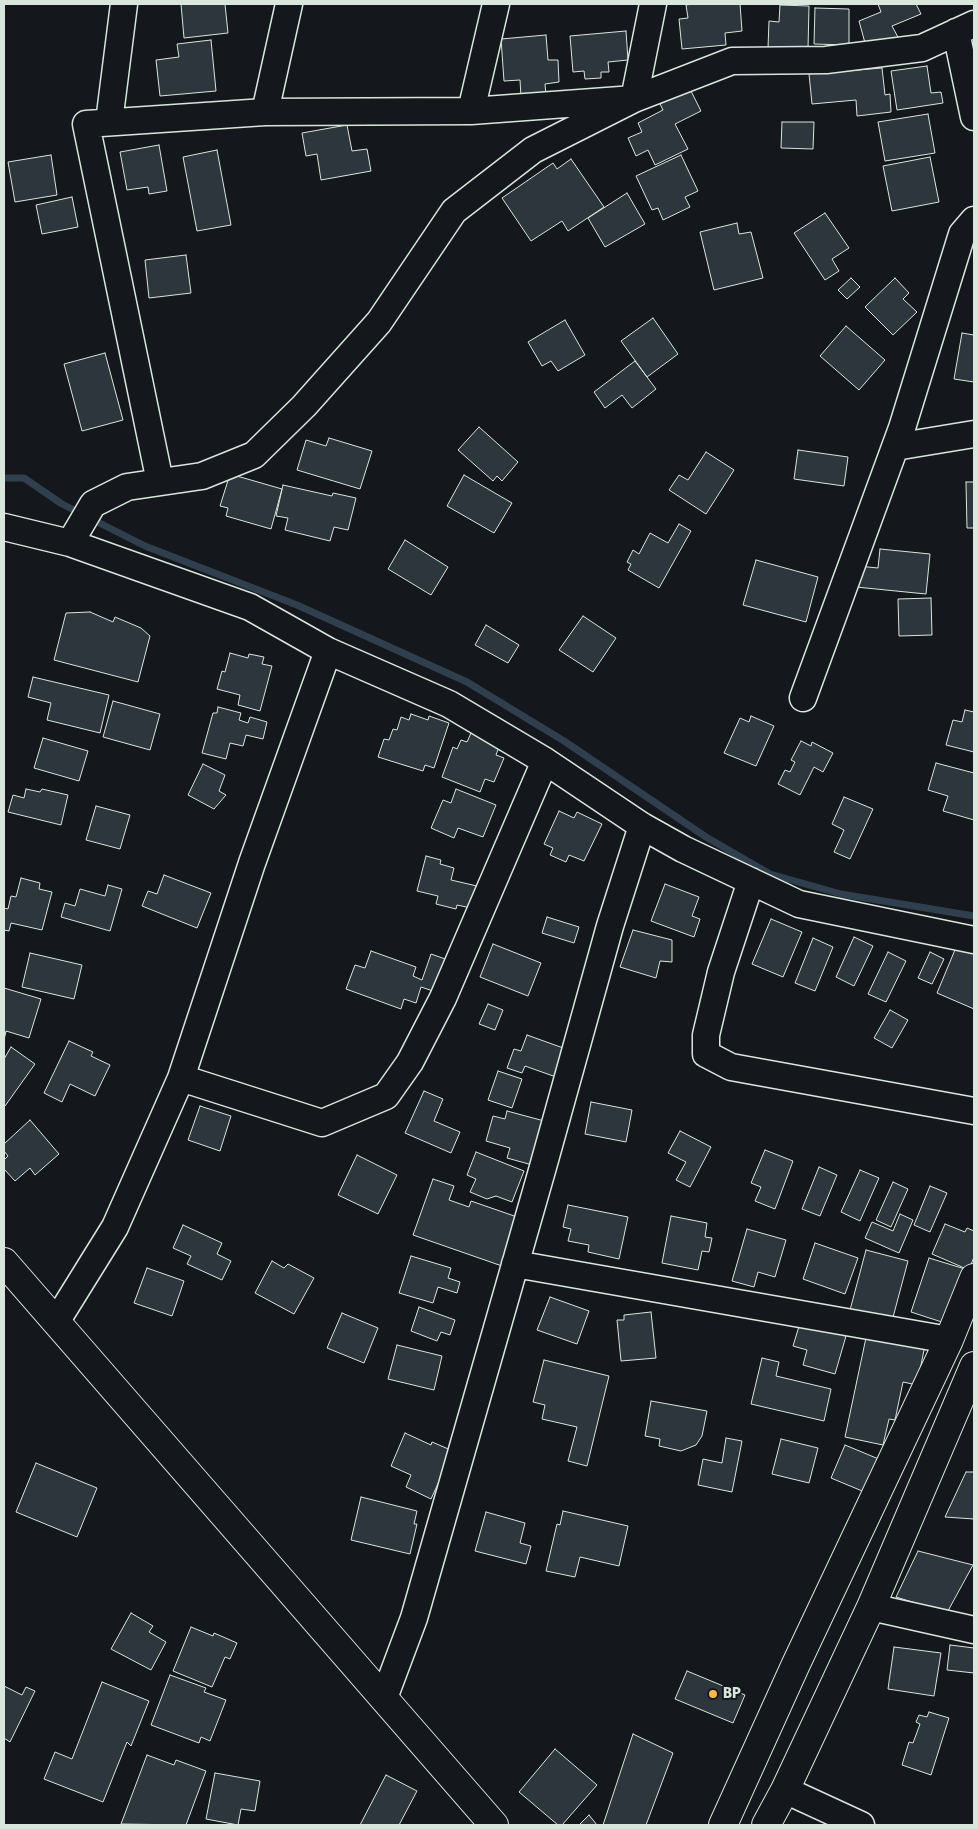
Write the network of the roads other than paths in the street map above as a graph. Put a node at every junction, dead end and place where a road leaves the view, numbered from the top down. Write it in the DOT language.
graph roads {
  1 [pos="124,4"];
  2 [pos="289,4"];
  3 [pos="496,4"];
  4 [pos="653,4"];
  5 [pos="965,28"];
  6 [pos="634,99"];
  7 [pos="471,111"];
  8 [pos="265,112"];
  9 [pos="974,116"];
  10 [pos="109,122"];
  11 [pos="974,220"];
  12 [pos="974,434"];
  13 [pos="895,447"];
  14 [pos="160,482"];
  15 [pos="4,526"];
  16 [pos="74,536"];
  17 [pos="328,652"];
  18 [pos="803,698"];
  19 [pos="545,761"];
  20 [pos="642,826"];
  21 [pos="751,881"];
  22 [pos="974,940"];
  23 [pos="181,1078"];
  24 [pos="974,1111"];
  25 [pos="4,1262"];
  26 [pos="515,1264"];
  27 [pos="974,1278"];
  28 [pos="56,1322"];
  29 [pos="949,1340"];
  30 [pos="974,1366"];
  31 [pos="871,1606"];
  32 [pos="974,1630"];
  33 [pos="384,1698"];
  34 [pos="785,1790"];
  35 [pos="494,1825"];
  36 [pos="724,1825"];
  37 [pos="766,1825"];
  38 [pos="861,1825"];
  1 -- 10 [label="street"];
  2 -- 8 [label="street"];
  3 -- 7 [label="street"];
  4 -- 6 [label="street"];
  5 -- 6 [label="street"];
  5 -- 9 [label="street"];
  6 -- 7 [label="street"];
  6 -- 14 [label="street"];
  7 -- 8 [label="street"];
  8 -- 10 [label="street"];
  10 -- 14 [label="street"];
  11 -- 13 [label="street"];
  12 -- 13 [label="street"];
  13 -- 18 [label="street"];
  14 -- 16 [label="street"];
  15 -- 16 [label="street"];
  16 -- 17 [label="street"];
  17 -- 19 [label="street"];
  17 -- 23 [label="street"];
  19 -- 20 [label="street"];
  19 -- 23 [label="street"];
  20 -- 21 [label="street"];
  20 -- 26 [label="street"];
  21 -- 22 [label="street"];
  21 -- 24 [label="street"];
  23 -- 28 [label="street"];
  25 -- 28 [label="main road"];
  26 -- 29 [label="street"];
  26 -- 33 [label="street"];
  27 -- 29 [label="main road"];
  28 -- 33 [label="main road"];
  29 -- 36 [label="main road"];
  30 -- 31 [label="main road"];
  31 -- 32 [label="street"];
  31 -- 34 [label="main road"];
  33 -- 35 [label="main road"];
  34 -- 37 [label="main road"];
  34 -- 38 [label="street"];
}
